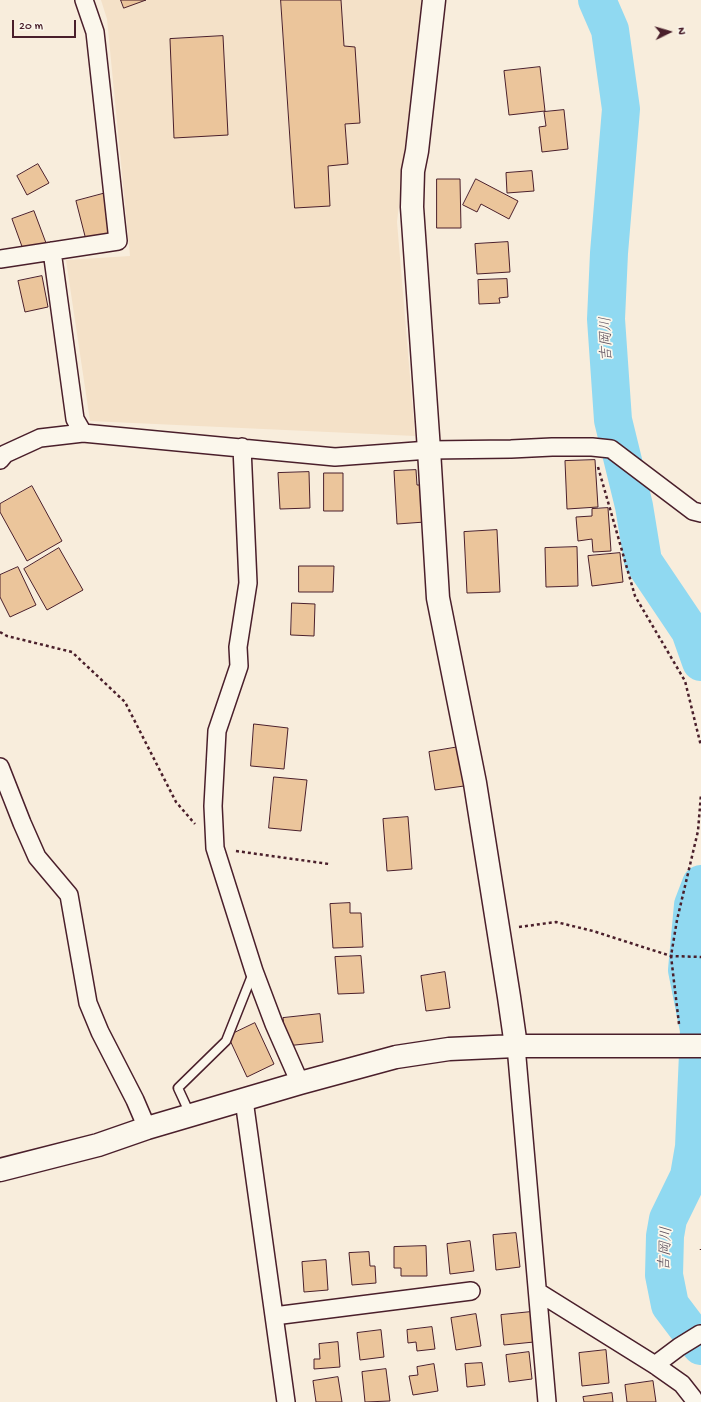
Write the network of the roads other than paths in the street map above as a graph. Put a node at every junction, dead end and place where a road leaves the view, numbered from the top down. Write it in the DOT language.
graph roads {
  1 [pos="84,0"];
  2 [pos="434,0"];
  3 [pos="52,251"];
  4 [pos="0,259"];
  5 [pos="83,433"];
  6 [pos="242,447"];
  7 [pos="429,450"];
  8 [pos="0,460"];
  9 [pos="701,513"];
  10 [pos="0,767"];
  11 [pos="254,971"];
  12 [pos="516,1046"];
  13 [pos="691,1046"];
  14 [pos="300,1084"];
  15 [pos="244,1100"];
  16 [pos="191,1116"];
  17 [pos="147,1128"];
  18 [pos="0,1170"];
  19 [pos="471,1291"];
  20 [pos="538,1292"];
  21 [pos="274,1316"];
  22 [pos="700,1334"];
  23 [pos="655,1365"];
  24 [pos="694,1400"];
  25 [pos="286,1402"];
  26 [pos="547,1402"];
  1 -- 3 [label="street"];
  2 -- 7 [label="street"];
  3 -- 4 [label="street"];
  3 -- 5 [label="street"];
  5 -- 6 [label="street"];
  5 -- 8 [label="street"];
  6 -- 7 [label="street"];
  6 -- 11 [label="street"];
  7 -- 9 [label="street"];
  7 -- 12 [label="street"];
  10 -- 17 [label="street"];
  11 -- 14 [label="street"];
  11 -- 16 [label="lane"];
  12 -- 13 [label="street"];
  12 -- 14 [label="street"];
  12 -- 20 [label="street"];
  14 -- 15 [label="street"];
  15 -- 16 [label="street"];
  15 -- 21 [label="street"];
  16 -- 17 [label="street"];
  17 -- 18 [label="street"];
  19 -- 21 [label="street"];
  20 -- 23 [label="street"];
  20 -- 26 [label="street"];
  21 -- 25 [label="street"];
  22 -- 23 [label="street"];
  23 -- 24 [label="street"];
}
